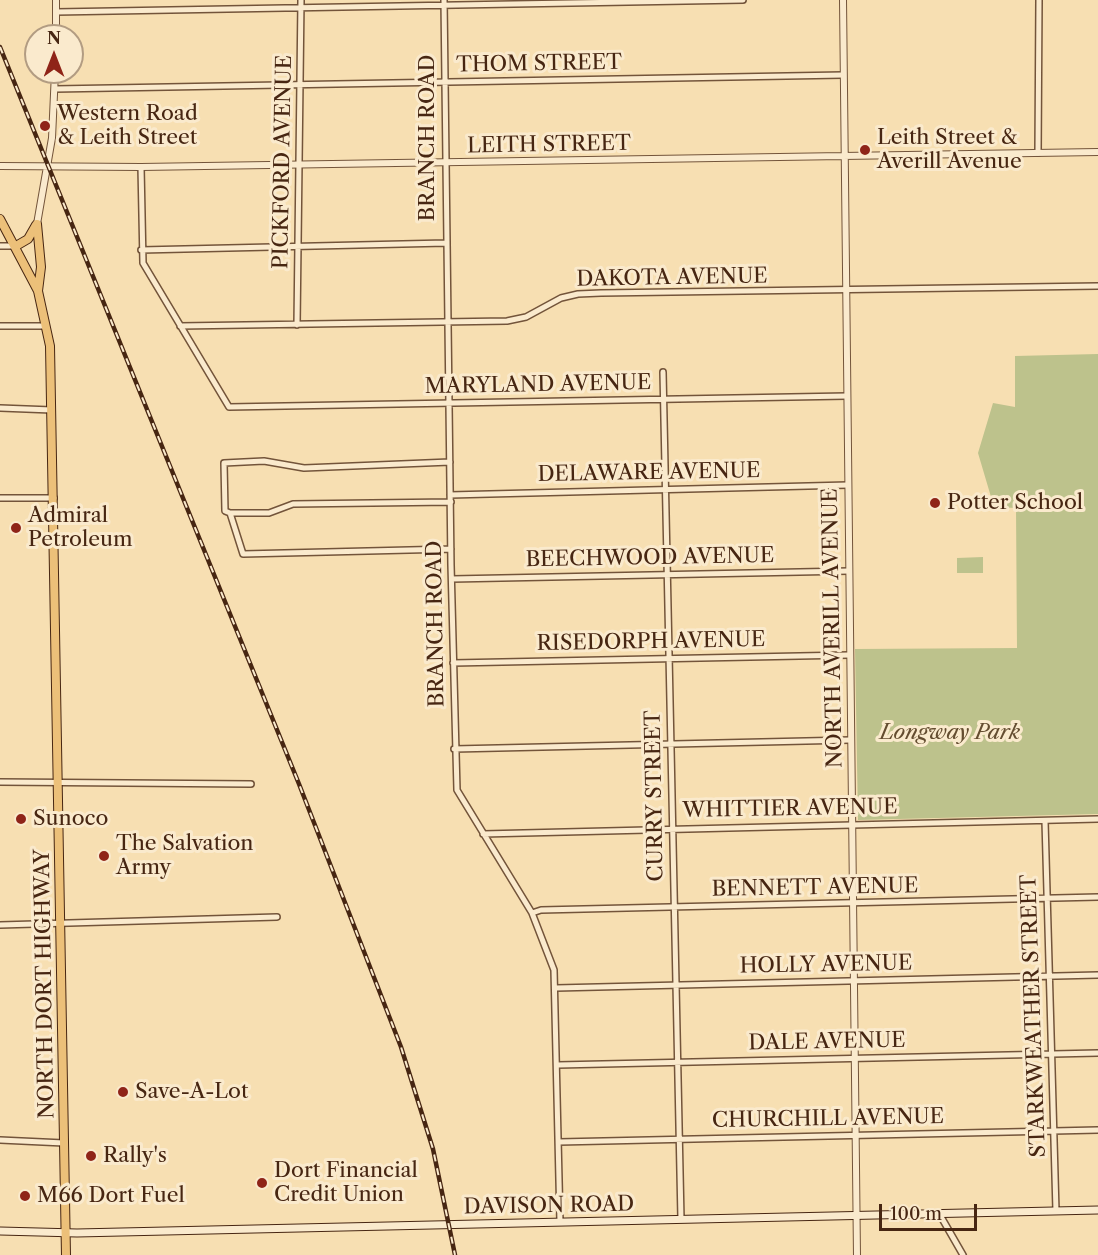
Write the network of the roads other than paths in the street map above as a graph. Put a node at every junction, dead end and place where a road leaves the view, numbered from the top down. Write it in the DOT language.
graph roads {
  1 [pos="56,0"];
  2 [pos="743,0"];
  3 [pos="843,0"];
  4 [pos="1039,0"];
  5 [pos="444,2"];
  6 [pos="301,3"];
  7 [pos="56,12"];
  8 [pos="56,24"];
  9 [pos="843,75"];
  10 [pos="444,82"];
  11 [pos="55,84"];
  12 [pos="300,84"];
  13 [pos="55,89"];
  14 [pos="1098,152"];
  15 [pos="1038,153"];
  16 [pos="845,157"];
  17 [pos="444,162"];
  18 [pos="300,164"];
  19 [pos="0,166"];
  20 [pos="48,166"];
  21 [pos="141,167"];
  22 [pos="0,219"];
  23 [pos="37,224"];
  24 [pos="446,243"];
  25 [pos="0,246"];
  26 [pos="16,246"];
  27 [pos="298,246"];
  28 [pos="141,250"];
  29 [pos="1098,286"];
  30 [pos="38,291"];
  31 [pos="845,291"];
  32 [pos="447,322"];
  33 [pos="297,325"];
  34 [pos="0,326"];
  35 [pos="46,326"];
  36 [pos="180,326"];
  37 [pos="663,372"];
  38 [pos="847,396"];
  39 [pos="663,399"];
  40 [pos="449,402"];
  41 [pos="0,408"];
  42 [pos="52,410"];
  43 [pos="450,462"];
  44 [pos="848,485"];
  45 [pos="664,489"];
  46 [pos="450,495"];
  47 [pos="0,498"];
  48 [pos="54,498"];
  49 [pos="451,502"];
  50 [pos="230,513"];
  51 [pos="451,549"];
  52 [pos="849,571"];
  53 [pos="666,574"];
  54 [pos="452,579"];
  55 [pos="849,655"];
  56 [pos="669,658"];
  57 [pos="453,663"];
  58 [pos="850,740"];
  59 [pos="670,743"];
  60 [pos="454,749"];
  61 [pos="0,782"];
  62 [pos="58,783"];
  63 [pos="251,783"];
  64 [pos="1098,819"];
  65 [pos="1045,821"];
  66 [pos="851,824"];
  67 [pos="672,828"];
  68 [pos="483,834"];
  69 [pos="1098,897"];
  70 [pos="1048,898"];
  71 [pos="852,904"];
  72 [pos="674,908"];
  73 [pos="532,913"];
  74 [pos="277,917"];
  75 [pos="62,922"];
  76 [pos="0,925"];
  77 [pos="1098,975"];
  78 [pos="1050,976"];
  79 [pos="853,980"];
  80 [pos="676,984"];
  81 [pos="556,988"];
  82 [pos="1098,1053"];
  83 [pos="1052,1054"];
  84 [pos="854,1058"];
  85 [pos="678,1062"];
  86 [pos="558,1065"];
  87 [pos="1098,1130"];
  88 [pos="1054,1131"];
  89 [pos="856,1135"];
  90 [pos="679,1138"];
  91 [pos="0,1140"];
  92 [pos="559,1142"];
  93 [pos="66,1143"];
  94 [pos="1098,1210"];
  95 [pos="1056,1211"];
  96 [pos="940,1215"];
  97 [pos="856,1216"];
  98 [pos="681,1219"];
  99 [pos="560,1222"];
  100 [pos="0,1231"];
  101 [pos="66,1234"];
  102 [pos="66,1255"];
  103 [pos="858,1255"];
  104 [pos="963,1255"];
  1 -- 7 [label="street"];
  2 -- 5 [label="street"];
  3 -- 9 [label="street, NORTH AVERILL AVENUE"];
  4 -- 15 [label="street"];
  5 -- 6 [label="street"];
  5 -- 10 [label="street, BRANCH ROAD"];
  6 -- 7 [label="street"];
  6 -- 12 [label="street, PICKFORD AVENUE"];
  7 -- 8 [label="street"];
  9 -- 10 [label="street, THOM STREET"];
  9 -- 16 [label="street, NORTH AVERILL AVENUE"];
  10 -- 12 [label="street, THOM STREET"];
  10 -- 17 [label="street, BRANCH ROAD"];
  11 -- 13 [label="street"];
  12 -- 13 [label="street, THOM STREET"];
  12 -- 18 [label="street, PICKFORD AVENUE"];
  13 -- 20 [label="street"];
  14 -- 15 [label="street, LEITH STREET"];
  15 -- 16 [label="street, LEITH STREET"];
  16 -- 17 [label="street, LEITH STREET"];
  16 -- 31 [label="street, NORTH AVERILL AVENUE"];
  17 -- 18 [label="street, LEITH STREET"];
  17 -- 24 [label="street, BRANCH ROAD"];
  18 -- 21 [label="street, LEITH STREET"];
  18 -- 27 [label="street, PICKFORD AVENUE"];
  19 -- 20 [label="street, LEITH STREET"];
  20 -- 21 [label="street, LEITH STREET"];
  20 -- 23 [label="street"];
  21 -- 28 [label="street"];
  22 -- 26 [label="main road, NORTH DORT HIGHWAY"];
  23 -- 26 [label="main road"];
  23 -- 30 [label="main road"];
  24 -- 27 [label="street"];
  24 -- 32 [label="street, BRANCH ROAD"];
  25 -- 26 [label="street"];
  26 -- 30 [label="main road, NORTH DORT HIGHWAY"];
  27 -- 28 [label="street"];
  27 -- 33 [label="street, PICKFORD AVENUE"];
  28 -- 36 [label="street"];
  29 -- 31 [label="street, DAKOTA AVENUE"];
  30 -- 35 [label="main road, NORTH DORT HIGHWAY"];
  31 -- 32 [label="street, DAKOTA AVENUE"];
  31 -- 38 [label="street, NORTH AVERILL AVENUE"];
  32 -- 33 [label="street, DAKOTA AVENUE"];
  32 -- 40 [label="street, BRANCH ROAD"];
  33 -- 36 [label="street, DAKOTA AVENUE"];
  34 -- 35 [label="street"];
  35 -- 42 [label="main road, NORTH DORT HIGHWAY"];
  36 -- 40 [label="street, MARYLAND AVENUE"];
  37 -- 39 [label="street, CURRY STREET"];
  38 -- 39 [label="street, MARYLAND AVENUE"];
  38 -- 44 [label="street, NORTH AVERILL AVENUE"];
  39 -- 40 [label="street, MARYLAND AVENUE"];
  39 -- 45 [label="street, CURRY STREET"];
  40 -- 43 [label="street, BRANCH ROAD"];
  41 -- 42 [label="street"];
  42 -- 48 [label="main road, NORTH DORT HIGHWAY"];
  43 -- 46 [label="street, BRANCH ROAD"];
  43 -- 50 [label="street"];
  44 -- 45 [label="street, DELAWARE AVENUE"];
  44 -- 52 [label="street, NORTH AVERILL AVENUE"];
  45 -- 46 [label="street, DELAWARE AVENUE"];
  45 -- 53 [label="street, CURRY STREET"];
  46 -- 49 [label="street, BRANCH ROAD"];
  47 -- 48 [label="street"];
  48 -- 62 [label="main road, NORTH DORT HIGHWAY"];
  49 -- 50 [label="street"];
  49 -- 51 [label="street, BRANCH ROAD"];
  50 -- 51 [label="street"];
  51 -- 54 [label="street, BRANCH ROAD"];
  52 -- 53 [label="street, BEECHWOOD AVENUE"];
  52 -- 55 [label="street, NORTH AVERILL AVENUE"];
  53 -- 54 [label="street, BEECHWOOD AVENUE"];
  53 -- 56 [label="street, CURRY STREET"];
  54 -- 57 [label="street, BRANCH ROAD"];
  55 -- 56 [label="street, RISEDORPH AVENUE"];
  55 -- 58 [label="street, NORTH AVERILL AVENUE"];
  56 -- 57 [label="street, RISEDORPH AVENUE"];
  56 -- 59 [label="street, CURRY STREET"];
  57 -- 60 [label="street, BRANCH ROAD"];
  58 -- 59 [label="street"];
  58 -- 66 [label="street, NORTH AVERILL AVENUE"];
  59 -- 60 [label="street"];
  59 -- 67 [label="street, CURRY STREET"];
  60 -- 68 [label="street, BRANCH ROAD"];
  61 -- 62 [label="street"];
  62 -- 63 [label="street"];
  62 -- 75 [label="main road, NORTH DORT HIGHWAY"];
  64 -- 65 [label="street, WHITTIER AVENUE"];
  65 -- 66 [label="street, WHITTIER AVENUE"];
  65 -- 70 [label="street, STARKWEATHER STREET"];
  66 -- 67 [label="street, WHITTIER AVENUE"];
  66 -- 71 [label="street, NORTH AVERILL AVENUE"];
  67 -- 68 [label="street, WHITTIER AVENUE"];
  67 -- 72 [label="street, CURRY STREET"];
  68 -- 73 [label="street, BRANCH ROAD"];
  69 -- 70 [label="street, BENNETT AVENUE"];
  70 -- 71 [label="street, BENNETT AVENUE"];
  70 -- 78 [label="street, STARKWEATHER STREET"];
  71 -- 72 [label="street, BENNETT AVENUE"];
  71 -- 79 [label="street, NORTH AVERILL AVENUE"];
  72 -- 73 [label="street, BENNETT AVENUE"];
  72 -- 80 [label="street, CURRY STREET"];
  73 -- 81 [label="street, BRANCH ROAD"];
  74 -- 75 [label="street"];
  75 -- 76 [label="street"];
  75 -- 93 [label="main road, NORTH DORT HIGHWAY"];
  77 -- 78 [label="street, HOLLY AVENUE"];
  78 -- 79 [label="street, HOLLY AVENUE"];
  78 -- 83 [label="street, STARKWEATHER STREET"];
  79 -- 80 [label="street, HOLLY AVENUE"];
  79 -- 84 [label="street, NORTH AVERILL AVENUE"];
  80 -- 81 [label="street, HOLLY AVENUE"];
  80 -- 85 [label="street, CURRY STREET"];
  81 -- 86 [label="street, BRANCH ROAD"];
  82 -- 83 [label="street, DALE AVENUE"];
  83 -- 84 [label="street, DALE AVENUE"];
  83 -- 88 [label="street, STARKWEATHER STREET"];
  84 -- 85 [label="street, DALE AVENUE"];
  84 -- 89 [label="street, NORTH AVERILL AVENUE"];
  85 -- 86 [label="street, DALE AVENUE"];
  85 -- 90 [label="street, CURRY STREET"];
  86 -- 92 [label="street, BRANCH ROAD"];
  87 -- 88 [label="street, CHURCHILL AVENUE"];
  88 -- 89 [label="street, CHURCHILL AVENUE"];
  88 -- 95 [label="street, STARKWEATHER STREET"];
  89 -- 90 [label="street, CHURCHILL AVENUE"];
  89 -- 97 [label="street, NORTH AVERILL AVENUE"];
  90 -- 92 [label="street, CHURCHILL AVENUE"];
  90 -- 98 [label="street, CURRY STREET"];
  91 -- 93 [label="street"];
  92 -- 99 [label="street, BRANCH ROAD"];
  93 -- 101 [label="main road, NORTH DORT HIGHWAY"];
  94 -- 95 [label="main road, DAVISON ROAD"];
  95 -- 96 [label="main road, DAVISON ROAD"];
  96 -- 97 [label="main road, DAVISON ROAD"];
  96 -- 104 [label="street"];
  97 -- 98 [label="main road, DAVISON ROAD"];
  97 -- 103 [label="street, NORTH AVERILL AVENUE"];
  98 -- 99 [label="main road, DAVISON ROAD"];
  99 -- 101 [label="main road, DAVISON ROAD"];
  100 -- 101 [label="main road, DAVISON ROAD"];
  101 -- 102 [label="main road, NORTH DORT HIGHWAY"];
}
